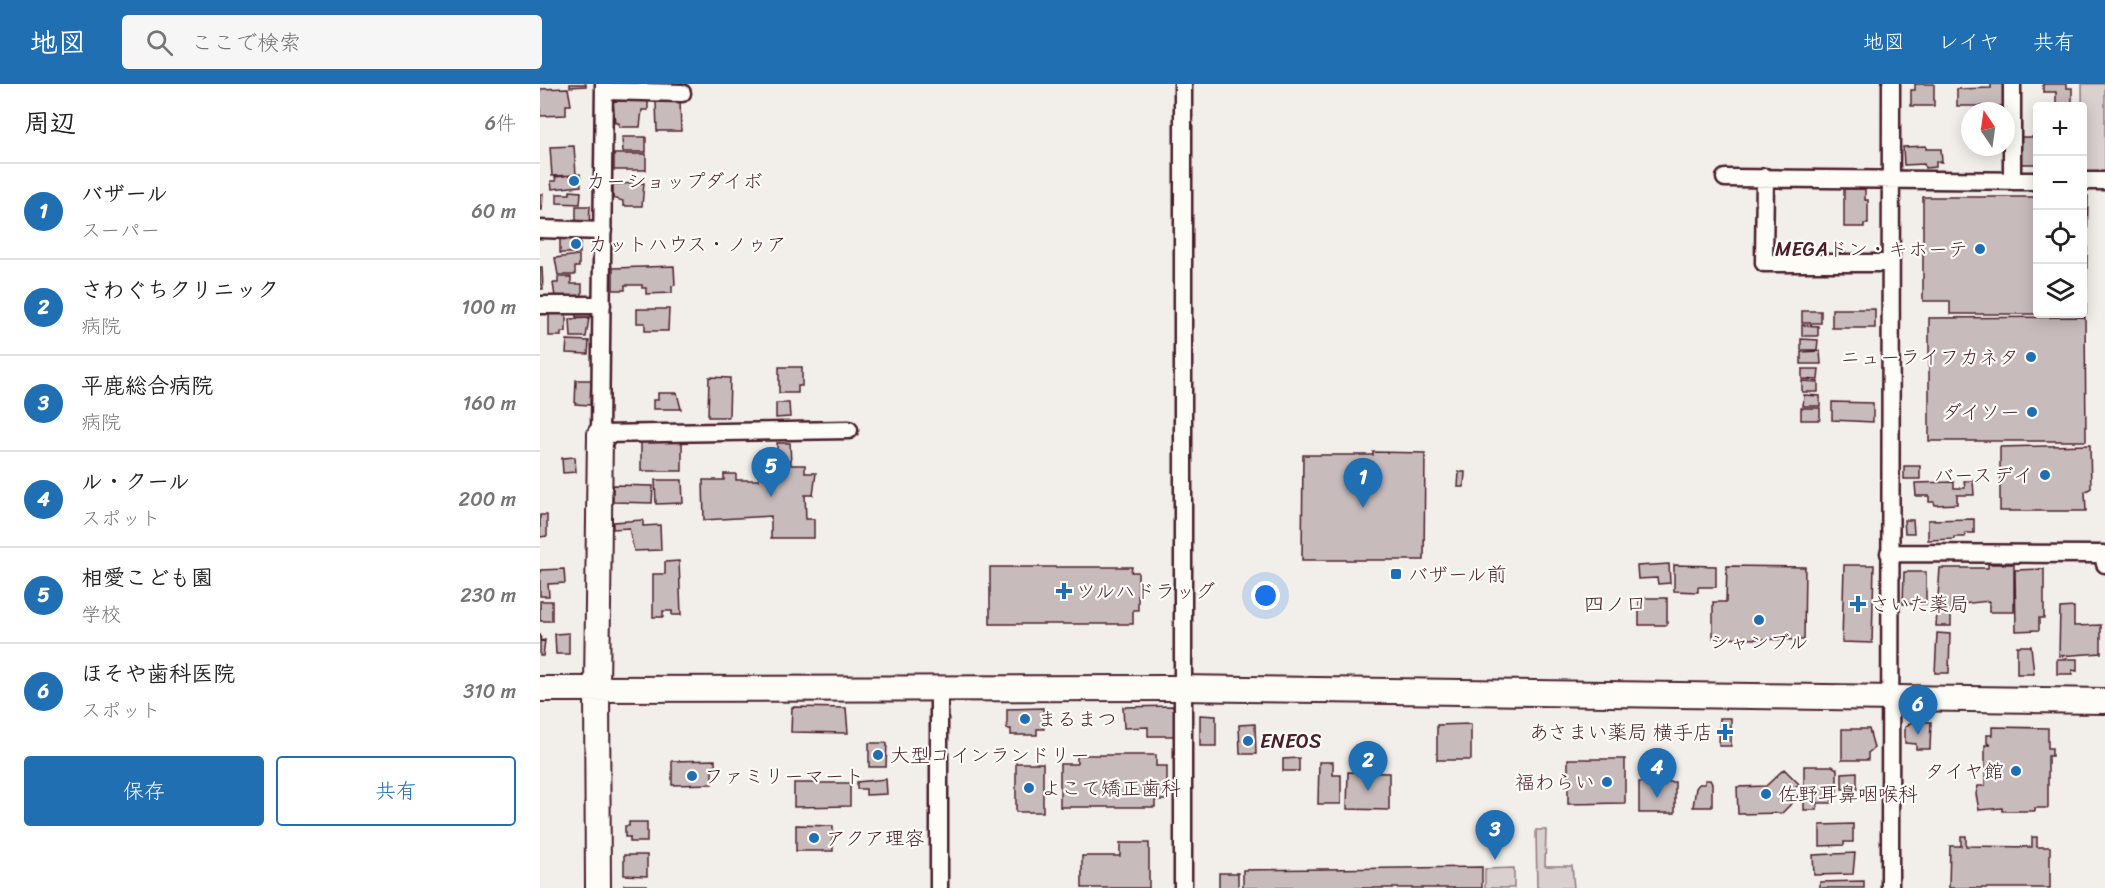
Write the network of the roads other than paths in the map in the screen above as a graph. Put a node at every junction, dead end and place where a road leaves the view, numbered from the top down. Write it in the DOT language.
graph roads {
  1 [pos="1183,84"];
  2 [pos="1891,84"];
  3 [pos="2012,84"];
  4 [pos="604,88"];
  5 [pos="682,93"];
  6 [pos="1765,177"];
  7 [pos="1725,178"];
  8 [pos="1890,179"];
  9 [pos="2033,181"];
  10 [pos="2087,181"];
  11 [pos="2105,181"];
  12 [pos="2012,182"];
  13 [pos="540,229"];
  14 [pos="603,231"];
  15 [pos="1889,263"];
  16 [pos="602,305"];
  17 [pos="540,306"];
  18 [pos="849,430"];
  19 [pos="600,434"];
  20 [pos="1889,553"];
  21 [pos="2105,564"];
  22 [pos="540,688"];
  23 [pos="1181,688"];
  24 [pos="597,689"];
  25 [pos="939,689"];
  26 [pos="1888,697"];
  27 [pos="2105,701"];
  28 [pos="598,888"];
  29 [pos="939,888"];
  30 [pos="1183,888"];
  31 [pos="1890,888"];
  1 -- 23 [label="street"];
  2 -- 8 [label="street"];
  3 -- 12 [label="street"];
  4 -- 5 [label="street"];
  4 -- 14 [label="street"];
  6 -- 7 [label="street"];
  6 -- 8 [label="street"];
  6 -- 15 [label="street"];
  8 -- 12 [label="street"];
  8 -- 15 [label="street"];
  9 -- 12 [label="street"];
  10 -- 11 [label="street"];
  13 -- 14 [label="street"];
  14 -- 16 [label="street"];
  15 -- 20 [label="street"];
  16 -- 17 [label="street"];
  16 -- 19 [label="street"];
  18 -- 19 [label="street"];
  19 -- 24 [label="street"];
  20 -- 21 [label="street"];
  20 -- 26 [label="street"];
  22 -- 24 [label="street"];
  23 -- 25 [label="street"];
  23 -- 26 [label="street"];
  23 -- 30 [label="street"];
  24 -- 25 [label="street"];
  24 -- 28 [label="street"];
  25 -- 29 [label="street"];
  26 -- 27 [label="street"];
  26 -- 31 [label="street"];
}
